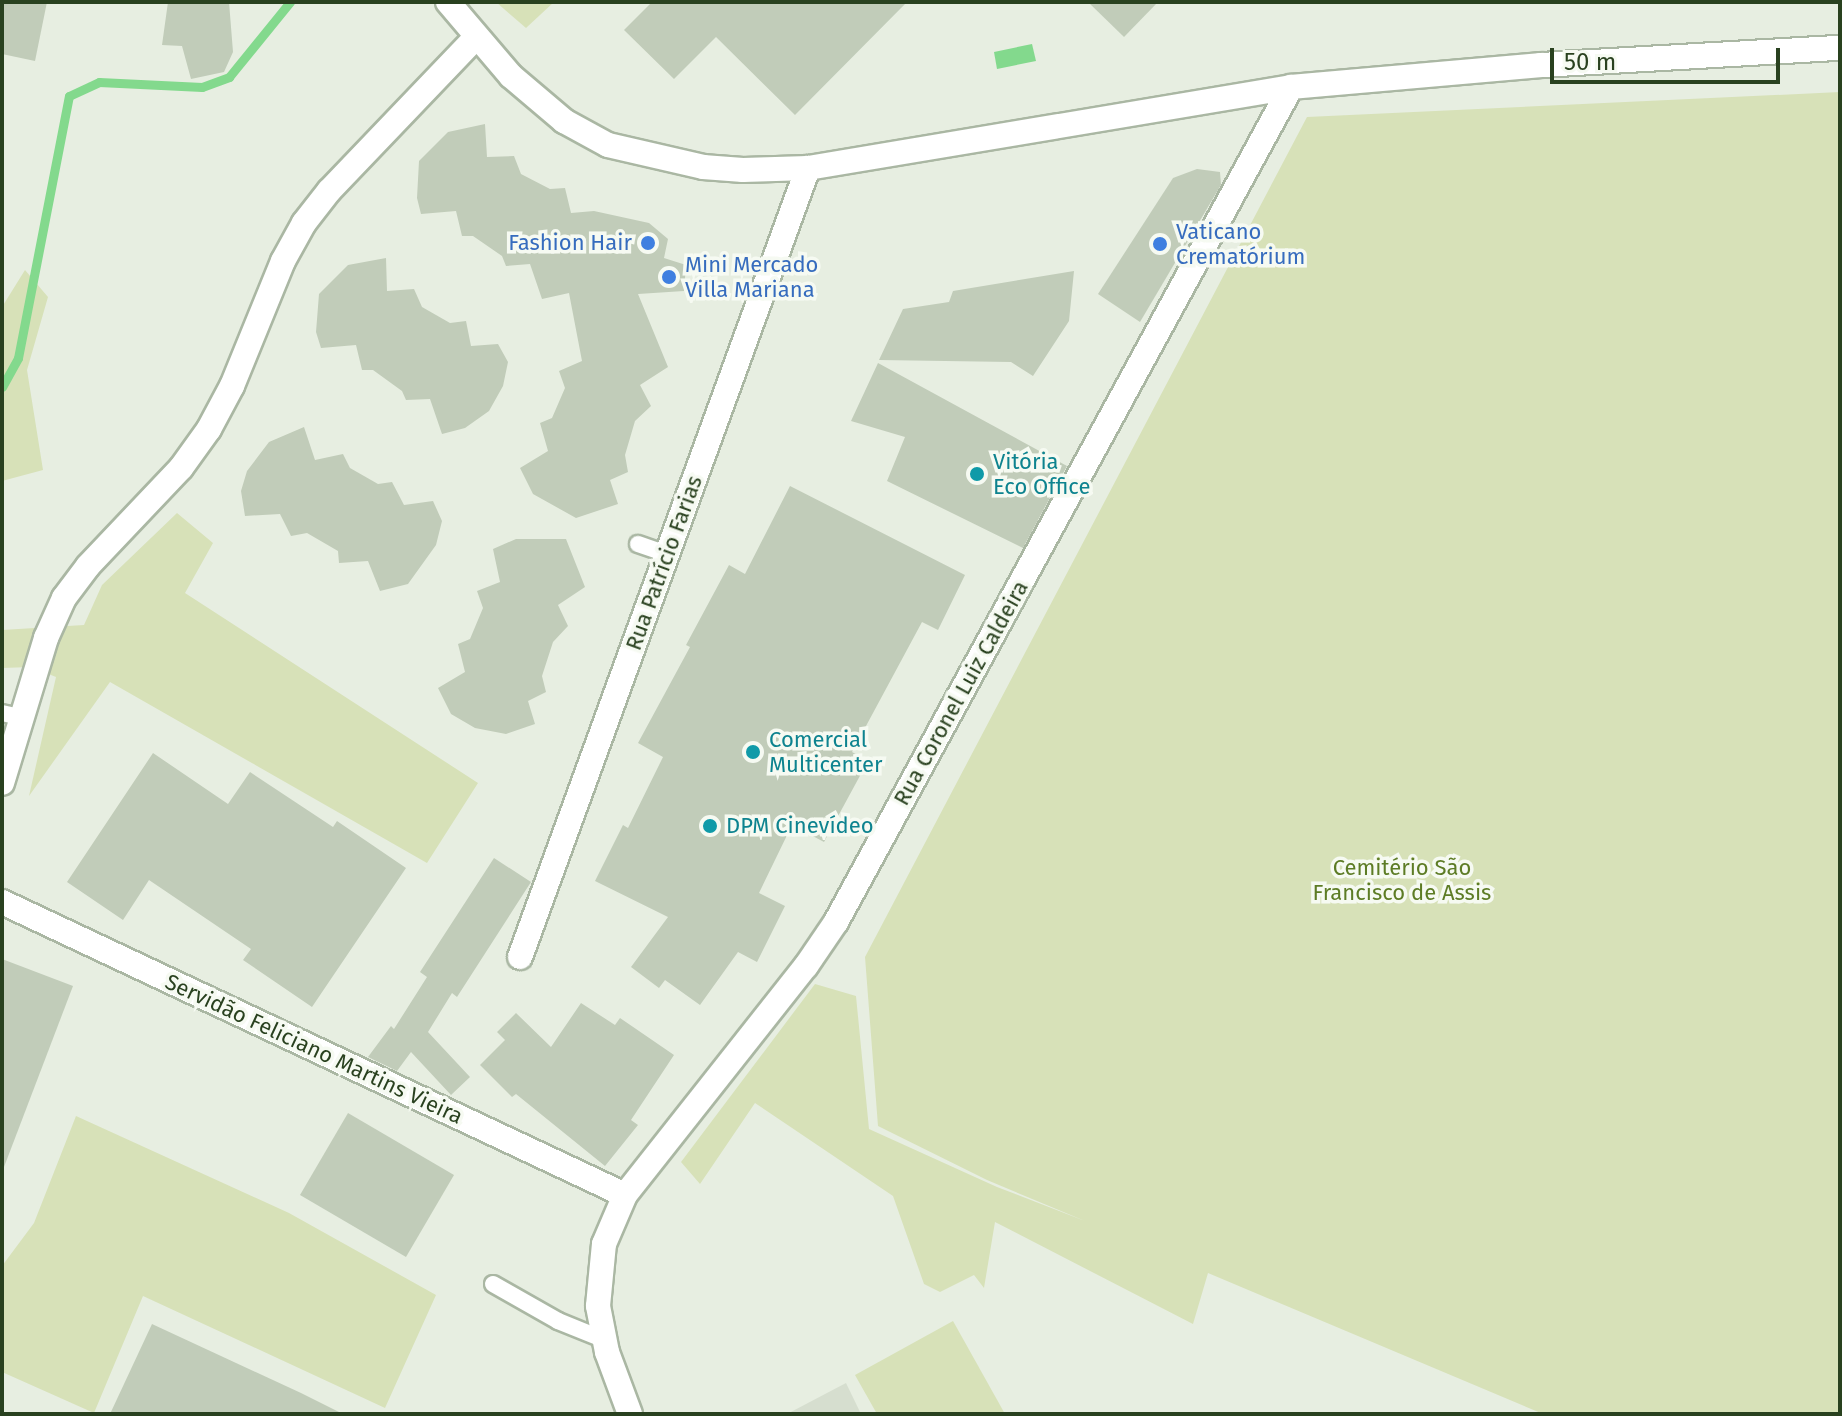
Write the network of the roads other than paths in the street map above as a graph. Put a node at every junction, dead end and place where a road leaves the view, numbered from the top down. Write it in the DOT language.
graph roads {
  1 [pos="448,2"];
  2 [pos="475,38"];
  3 [pos="1840,48"];
  4 [pos="1291,87"];
  5 [pos="808,168"];
  6 [pos="638,544"];
  7 [pos="667,554"];
  8 [pos="11,715"];
  9 [pos="2,783"];
  10 [pos="2,902"];
  11 [pos="520,957"];
  12 [pos="625,1195"];
  13 [pos="493,1284"];
  14 [pos="605,1340"];
  15 [pos="630,1414"];
  1 -- 2 [label="street"];
  2 -- 5 [label="street"];
  2 -- 8 [label="street"];
  3 -- 4 [label="street"];
  4 -- 5 [label="street"];
  4 -- 12 [label="street, Rua Coronel Luiz Caldeira"];
  5 -- 7 [label="street, Rua Patrício Farias"];
  6 -- 7 [label="lane"];
  7 -- 11 [label="street, Rua Patrício Farias"];
  8 -- 9 [label="street"];
  10 -- 12 [label="street, Servidão Feliciano Martins Vieira"];
  12 -- 14 [label="street, Rua Coronel Luiz Caldeira"];
  13 -- 14 [label="lane"];
  14 -- 15 [label="street, Rua Coronel Luiz Caldeira"];
}
